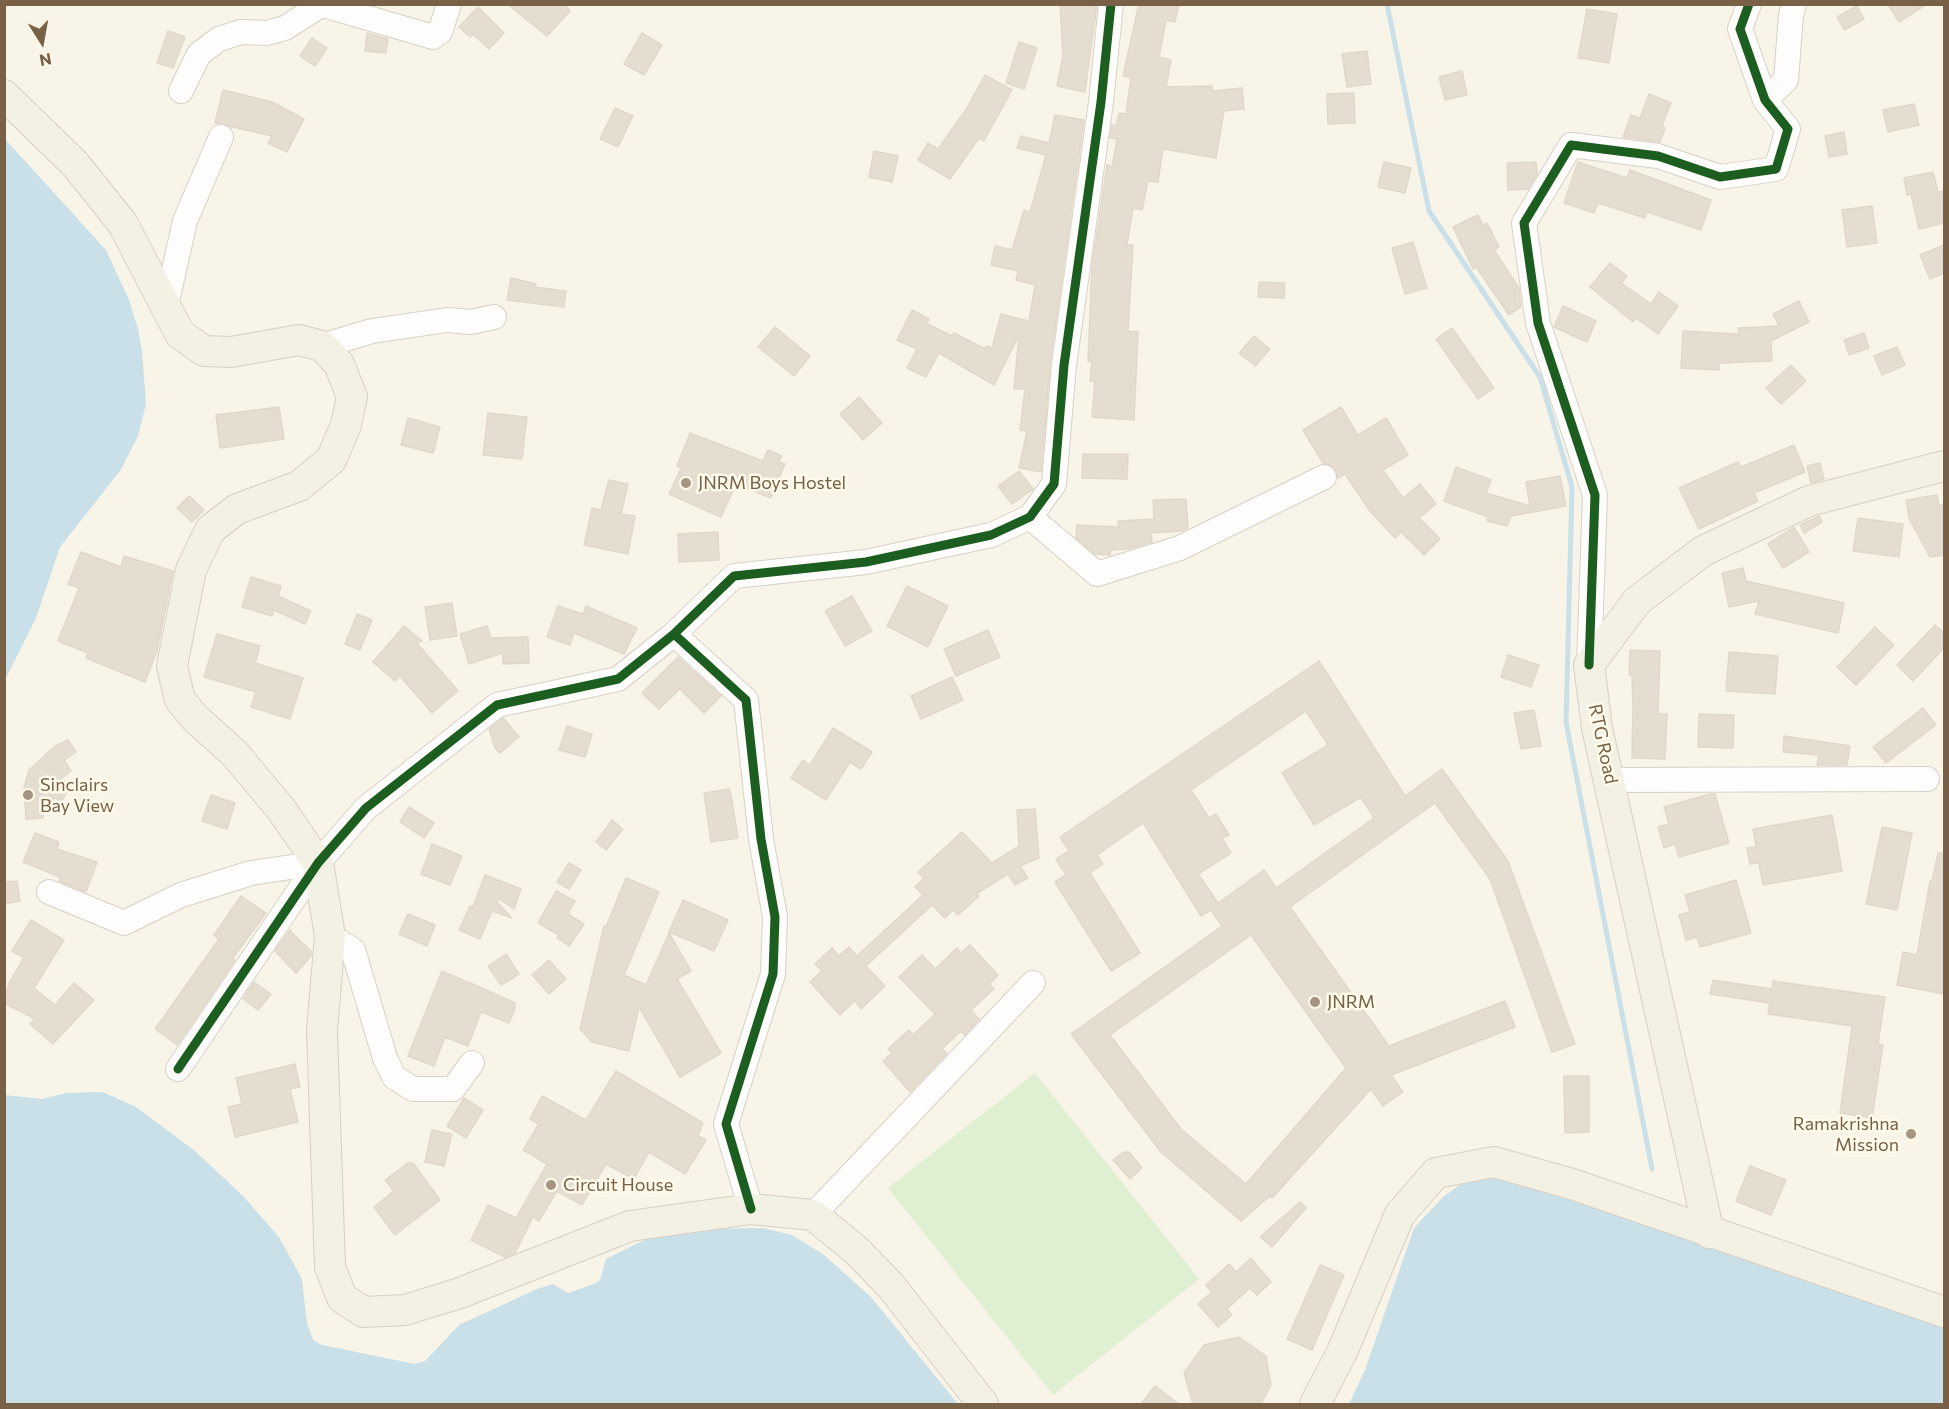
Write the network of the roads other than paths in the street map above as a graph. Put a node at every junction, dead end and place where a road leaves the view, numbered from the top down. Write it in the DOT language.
graph roads {
  1 [pos="448,4"];
  2 [pos="1111,4"];
  3 [pos="1749,4"];
  4 [pos="1794,4"];
  5 [pos="321,5"];
  6 [pos="181,91"];
  7 [pos="4,95"];
  8 [pos="1764,99"];
  9 [pos="221,137"];
  10 [pos="166,306"];
  11 [pos="494,316"];
  12 [pos="322,346"];
  13 [pos="1944,466"];
  14 [pos="1324,477"];
  15 [pos="1030,517"];
  16 [pos="674,634"];
  17 [pos="1589,665"];
  18 [pos="1927,779"];
  19 [pos="1610,780"];
  20 [pos="318,863"];
  21 [pos="49,892"];
  22 [pos="330,936"];
  23 [pos="1033,983"];
  24 [pos="472,1063"];
  25 [pos="178,1069"];
  26 [pos="751,1209"];
  27 [pos="813,1215"];
  28 [pos="1709,1233"];
  29 [pos="1944,1312"];
  30 [pos="983,1404"];
  31 [pos="1315,1404"];
  1 -- 5 [label="street"];
  2 -- 15 [label="street"];
  3 -- 8 [label="street"];
  4 -- 8 [label="street"];
  5 -- 6 [label="street"];
  7 -- 10 [label="main road"];
  8 -- 17 [label="street"];
  9 -- 10 [label="street"];
  10 -- 12 [label="main road"];
  11 -- 12 [label="street"];
  12 -- 20 [label="main road"];
  13 -- 17 [label="main road"];
  14 -- 15 [label="street"];
  15 -- 16 [label="street"];
  16 -- 20 [label="street"];
  16 -- 26 [label="street"];
  17 -- 19 [label="main road, RTG Road"];
  18 -- 19 [label="street"];
  19 -- 28 [label="main road, RTG Road"];
  20 -- 21 [label="street"];
  20 -- 22 [label="main road"];
  20 -- 25 [label="street"];
  22 -- 24 [label="street"];
  22 -- 26 [label="main road"];
  23 -- 27 [label="street"];
  26 -- 27 [label="main road"];
  27 -- 30 [label="main road"];
  28 -- 29 [label="main road"];
  28 -- 31 [label="main road"];
}
